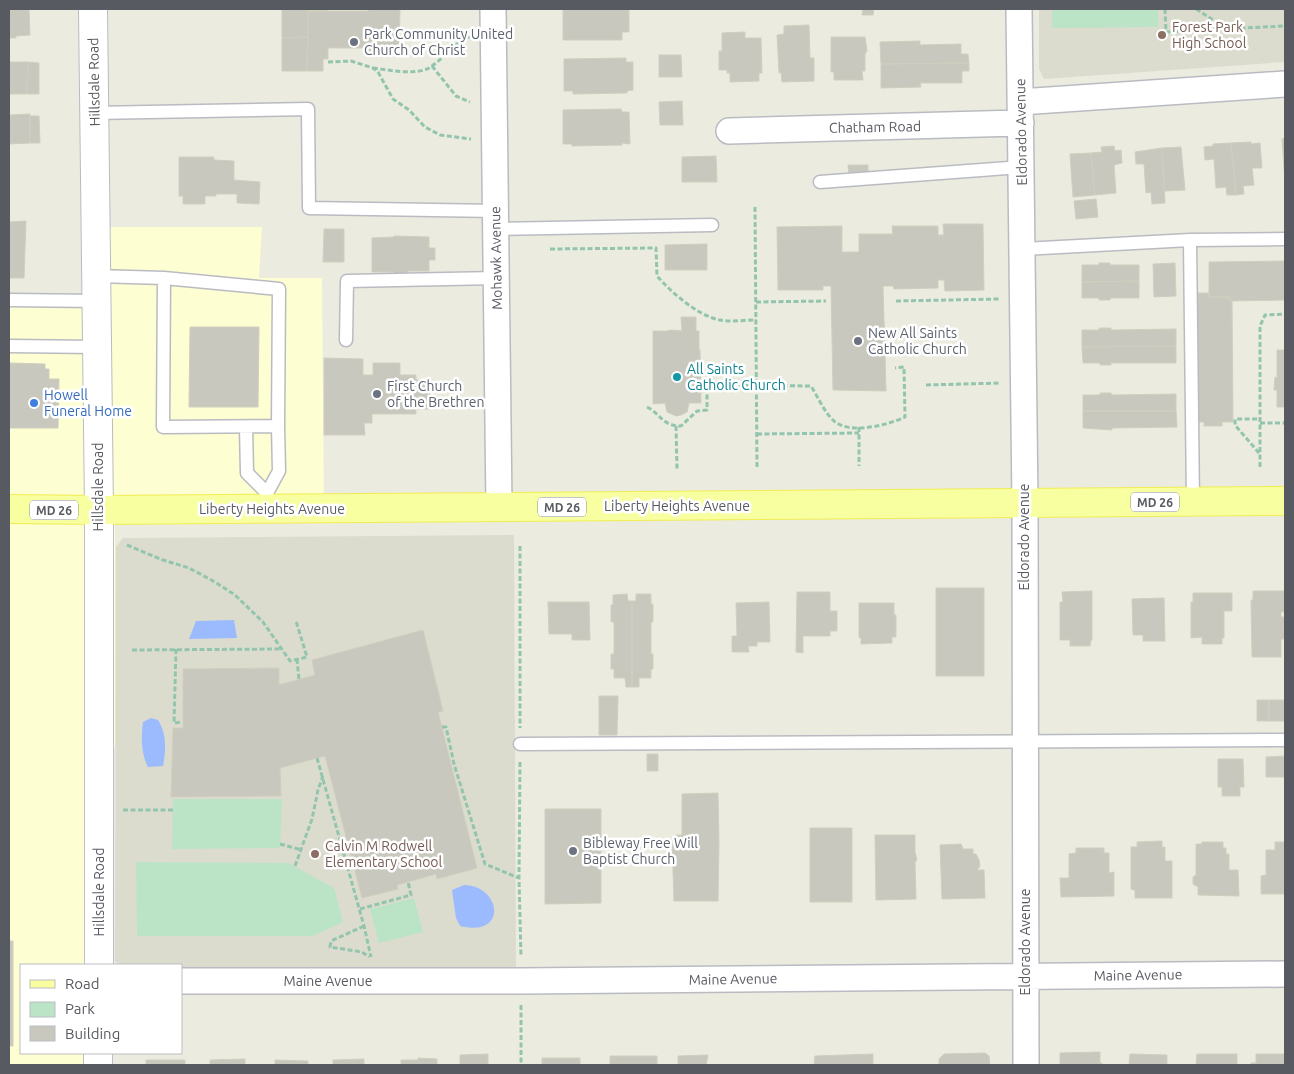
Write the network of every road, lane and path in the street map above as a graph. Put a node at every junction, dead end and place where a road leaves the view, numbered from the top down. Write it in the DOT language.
graph roads {
  1 [pos="93,9"];
  2 [pos="493,9"];
  3 [pos="1020,9"];
  4 [pos="1165,9"];
  5 [pos="1196,9"];
  6 [pos="1285,26"];
  7 [pos="1228,29"];
  8 [pos="470,37"];
  9 [pos="328,62"];
  10 [pos="432,66"];
  11 [pos="373,68"];
  12 [pos="1285,84"];
  13 [pos="471,102"];
  14 [pos="1021,112"];
  15 [pos="94,113"];
  16 [pos="729,130"];
  17 [pos="472,139"];
  18 [pos="1021,167"];
  19 [pos="820,182"];
  20 [pos="755,207"];
  21 [pos="496,220"];
  22 [pos="712,226"];
  23 [pos="1285,239"];
  24 [pos="1190,240"];
  25 [pos="550,249"];
  26 [pos="1023,249"];
  27 [pos="164,278"];
  28 [pos="496,278"];
  29 [pos="96,289"];
  30 [pos="999,299"];
  31 [pos="9,300"];
  32 [pos="826,301"];
  33 [pos="896,301"];
  34 [pos="756,302"];
  35 [pos="1285,314"];
  36 [pos="756,320"];
  37 [pos="346,340"];
  38 [pos="9,346"];
  39 [pos="97,347"];
  40 [pos="895,368"];
  41 [pos="1000,382"];
  42 [pos="756,385"];
  43 [pos="926,385"];
  44 [pos="647,407"];
  45 [pos="1260,421"];
  46 [pos="1285,423"];
  47 [pos="246,426"];
  48 [pos="278,426"];
  49 [pos="676,426"];
  50 [pos="840,426"];
  51 [pos="859,427"];
  52 [pos="859,433"];
  53 [pos="757,434"];
  54 [pos="840,434"];
  55 [pos="1260,453"];
  56 [pos="859,466"];
  57 [pos="757,468"];
  58 [pos="1260,468"];
  59 [pos="678,469"];
  60 [pos="267,501"];
  61 [pos="1285,501"];
  62 [pos="1193,502"];
  63 [pos="1024,503"];
  64 [pos="499,507"];
  65 [pos="9,508"];
  66 [pos="99,510"];
  67 [pos="128,545"];
  68 [pos="296,621"];
  69 [pos="176,649"];
  70 [pos="282,649"];
  71 [pos="132,650"];
  72 [pos="297,659"];
  73 [pos="299,680"];
  74 [pos="182,722"];
  75 [pos="442,728"];
  76 [pos="1285,740"];
  77 [pos="1024,741"];
  78 [pos="520,744"];
  79 [pos="317,758"];
  80 [pos="323,776"];
  81 [pos="122,810"];
  82 [pos="173,810"];
  83 [pos="280,844"];
  84 [pos="302,850"];
  85 [pos="295,866"];
  86 [pos="519,878"];
  87 [pos="408,882"];
  88 [pos="360,909"];
  89 [pos="364,926"];
  90 [pos="99,964"];
  91 [pos="1285,974"];
  92 [pos="1025,976"];
  93 [pos="182,981"];
  94 [pos="521,999"];
  95 [pos="522,1065"];
  96 [pos="1026,1065"];
  1 -- 15 [label="street, Hillsdale Road"];
  2 -- 21 [label="street, Mohawk Avenue"];
  3 -- 14 [label="street, Eldorado Avenue"];
  4 -- 7 [label="path"];
  5 -- 7 [label="path"];
  6 -- 7 [label="path"];
  8 -- 10 [label="path"];
  9 -- 11 [label="path"];
  10 -- 11 [label="path"];
  10 -- 13 [label="path"];
  11 -- 17 [label="path"];
  12 -- 14 [label="street, Chatham Road"];
  14 -- 16 [label="street, Chatham Road"];
  14 -- 18 [label="street, Eldorado Avenue"];
  15 -- 21 [label="lane"];
  15 -- 29 [label="street, Hillsdale Road"];
  18 -- 19 [label="lane"];
  18 -- 26 [label="street, Eldorado Avenue"];
  20 -- 34 [label="path"];
  21 -- 22 [label="lane"];
  21 -- 28 [label="street, Mohawk Avenue"];
  23 -- 24 [label="lane"];
  24 -- 26 [label="lane"];
  24 -- 62 [label="lane"];
  25 -- 36 [label="path"];
  26 -- 63 [label="street, Eldorado Avenue"];
  27 -- 29 [label="lane"];
  27 -- 47 [label="lane"];
  27 -- 48 [label="lane"];
  28 -- 37 [label="lane"];
  28 -- 64 [label="street, Mohawk Avenue"];
  29 -- 31 [label="lane"];
  29 -- 39 [label="street, Hillsdale Road"];
  30 -- 33 [label="path"];
  32 -- 34 [label="path"];
  34 -- 36 [label="path"];
  35 -- 45 [label="path"];
  36 -- 42 [label="path"];
  38 -- 39 [label="lane"];
  39 -- 66 [label="street, Hillsdale Road"];
  40 -- 51 [label="path"];
  41 -- 43 [label="path"];
  42 -- 49 [label="path"];
  42 -- 50 [label="path"];
  42 -- 53 [label="path"];
  44 -- 49 [label="path"];
  45 -- 46 [label="path"];
  45 -- 55 [label="path"];
  45 -- 55 [label="path"];
  47 -- 48 [label="lane"];
  47 -- 60 [label="lane"];
  48 -- 60 [label="lane"];
  49 -- 59 [label="path"];
  50 -- 51 [label="path"];
  50 -- 54 [label="path"];
  51 -- 52 [label="path"];
  52 -- 54 [label="path"];
  52 -- 56 [label="path"];
  53 -- 54 [label="path"];
  53 -- 57 [label="path"];
  55 -- 58 [label="path"];
  60 -- 64 [label="main road, Liberty Heights Avenue / MD 26"];
  60 -- 66 [label="main road, Liberty Heights Avenue / MD 26"];
  61 -- 62 [label="main road, Liberty Heights Avenue / MD 26"];
  62 -- 63 [label="main road, Liberty Heights Avenue / MD 26"];
  63 -- 64 [label="main road, Liberty Heights Avenue / MD 26"];
  63 -- 77 [label="street, Eldorado Avenue"];
  65 -- 66 [label="main road, Liberty Heights Avenue / MD 26"];
  66 -- 90 [label="street, Hillsdale Road"];
  67 -- 70 [label="path"];
  68 -- 72 [label="path"];
  69 -- 70 [label="path"];
  69 -- 71 [label="path"];
  69 -- 74 [label="path"];
  70 -- 72 [label="path"];
  72 -- 73 [label="path"];
  75 -- 86 [label="path"];
  76 -- 77 [label="lane"];
  77 -- 78 [label="lane"];
  77 -- 92 [label="street, Eldorado Avenue"];
  79 -- 80 [label="path"];
  80 -- 84 [label="path"];
  80 -- 88 [label="path"];
  81 -- 82 [label="path"];
  83 -- 84 [label="path"];
  84 -- 85 [label="path"];
  87 -- 88 [label="path"];
  88 -- 89 [label="path"];
  89 -- 89 [label="path"];
  91 -- 92 [label="street, Maine Avenue"];
  92 -- 93 [label="street, Maine Avenue"];
  92 -- 96 [label="street, Eldorado Avenue"];
  94 -- 95 [label="path"];
}
